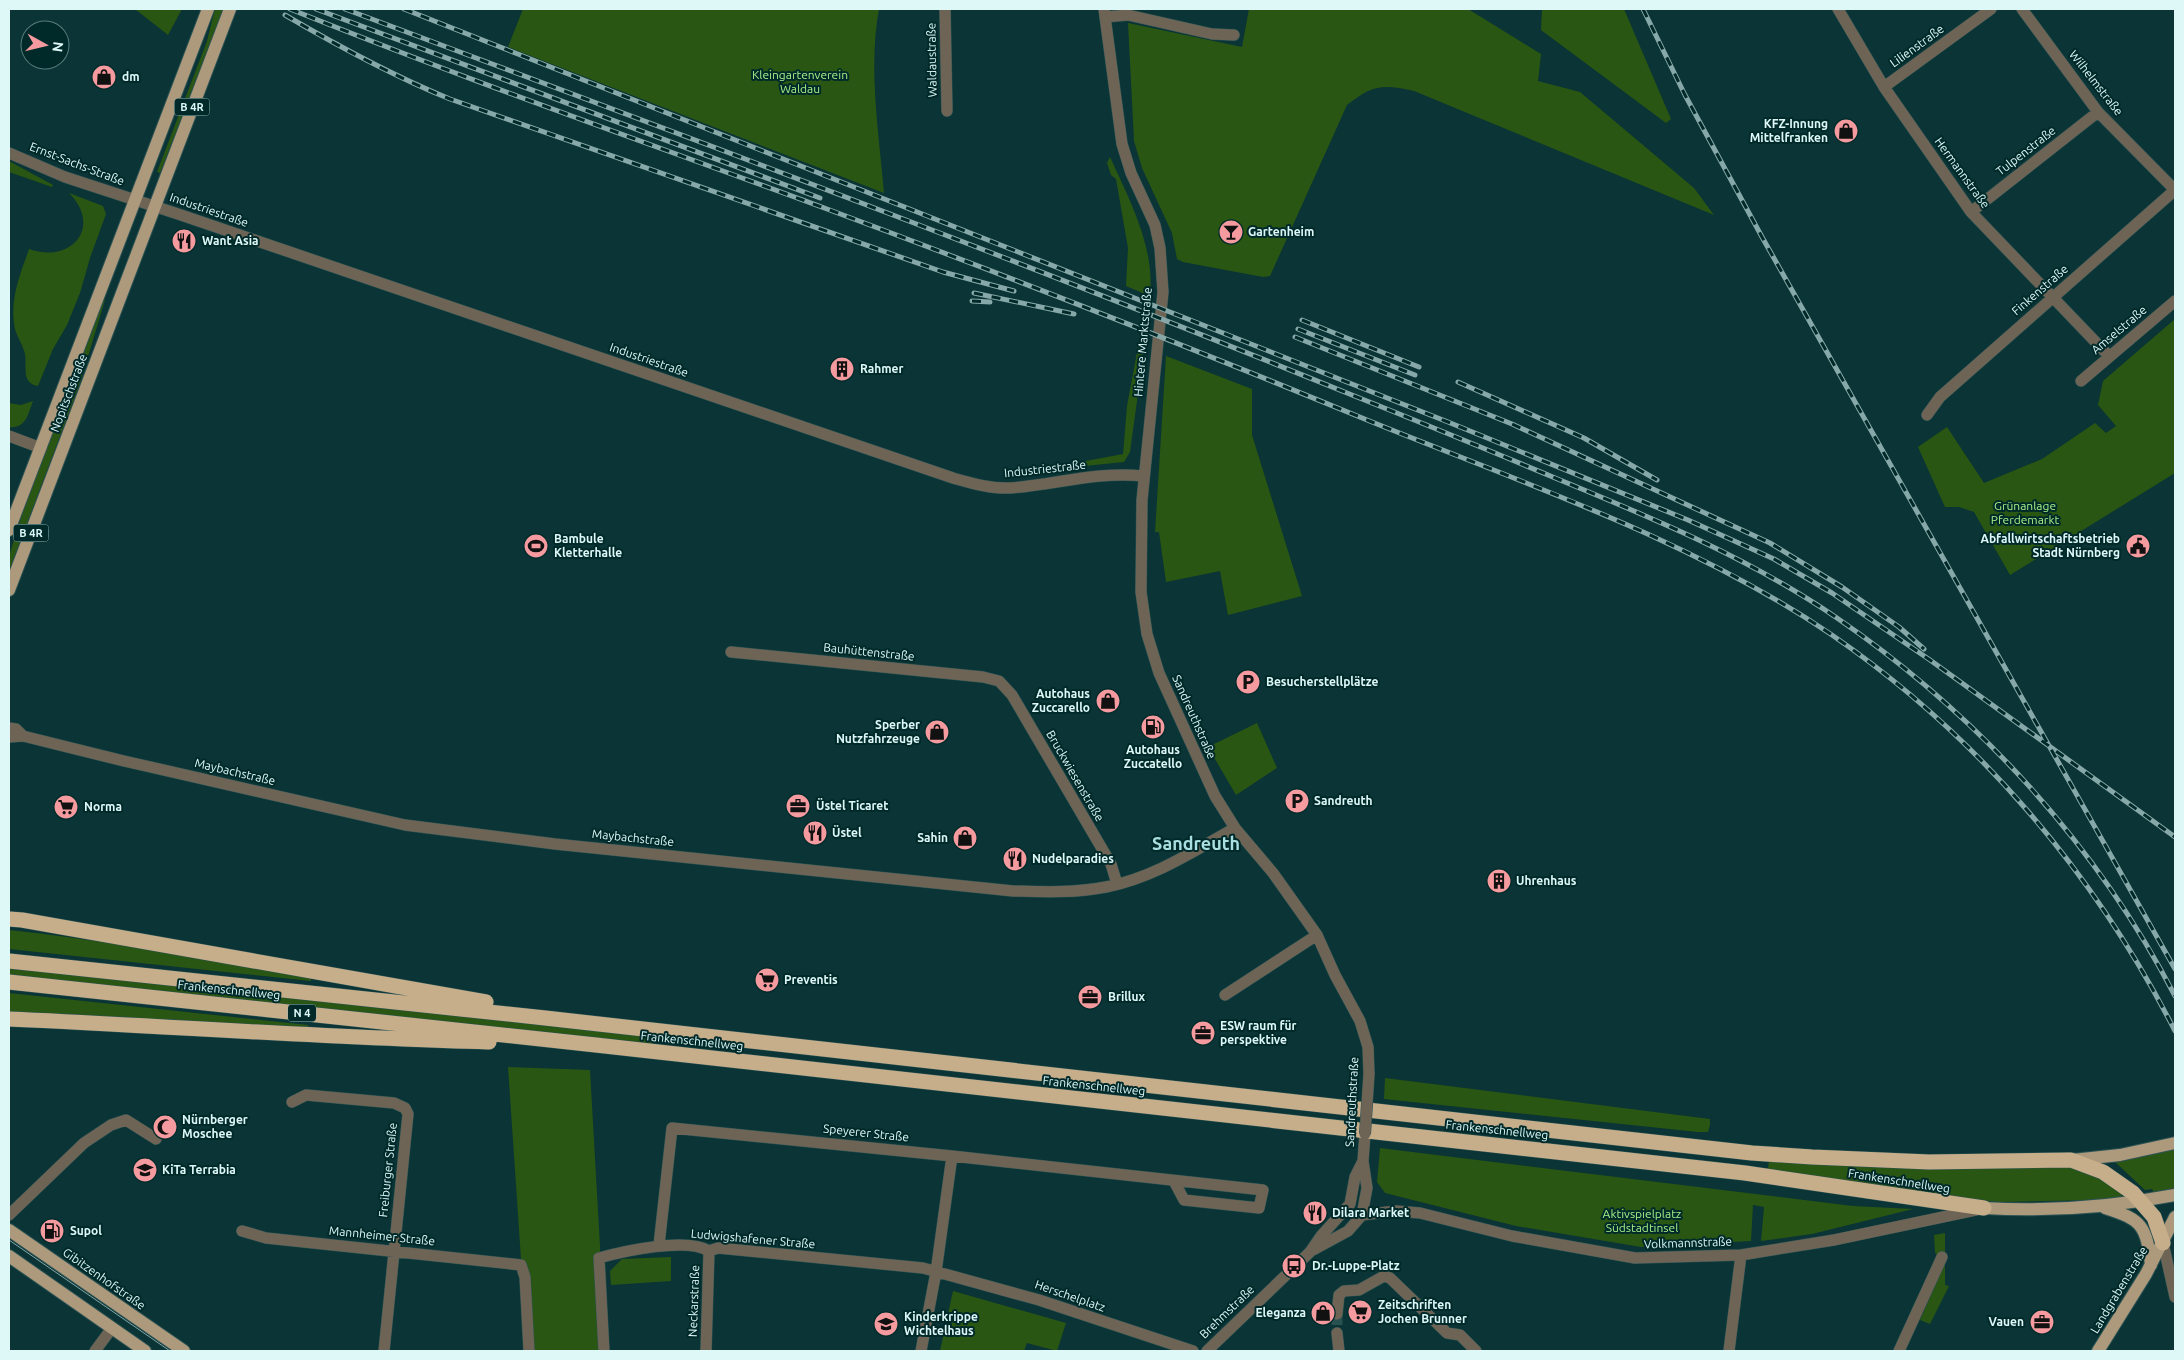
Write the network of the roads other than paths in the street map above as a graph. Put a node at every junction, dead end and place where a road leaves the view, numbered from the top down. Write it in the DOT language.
graph roads {
  1 [pos="208,9"];
  2 [pos="230,9"];
  3 [pos="945,9"];
  4 [pos="1838,9"];
  5 [pos="1991,9"];
  6 [pos="2022,9"];
  7 [pos="1104,13"];
  8 [pos="1234,35"];
  9 [pos="1884,88"];
  10 [pos="947,111"];
  11 [pos="2098,112"];
  12 [pos="9,153"];
  13 [pos="2175,190"];
  14 [pos="135,200"];
  15 [pos="155,206"];
  16 [pos="1971,212"];
  17 [pos="2054,297"];
  18 [pos="98,298"];
  19 [pos="2175,301"];
  20 [pos="116,310"];
  21 [pos="2109,356"];
  22 [pos="2081,381"];
  23 [pos="1927,415"];
  24 [pos="9,436"];
  25 [pos="40,448"];
  26 [pos="1143,476"];
  27 [pos="9,530"];
  28 [pos="9,590"];
  29 [pos="731,652"];
  30 [pos="1003,684"];
  31 [pos="9,728"];
  32 [pos="23,736"];
  33 [pos="9,738"];
  34 [pos="1235,828"];
  35 [pos="1117,884"];
  36 [pos="11,918"];
  37 [pos="1317,936"];
  38 [pos="9,961"];
  39 [pos="9,982"];
  40 [pos="1225,995"];
  41 [pos="9,1019"];
  42 [pos="588,1022"];
  43 [pos="596,1045"];
  44 [pos="292,1102"];
  45 [pos="156,1139"];
  46 [pos="2175,1143"];
  47 [pos="952,1156"];
  48 [pos="2071,1160"];
  49 [pos="1363,1162"];
  50 [pos="1174,1181"];
  51 [pos="2175,1195"];
  52 [pos="2142,1201"];
  53 [pos="1350,1204"];
  54 [pos="2100,1207"];
  55 [pos="1984,1208"];
  56 [pos="9,1215"];
  57 [pos="1362,1215"];
  58 [pos="2175,1217"];
  59 [pos="9,1230"];
  60 [pos="242,1231"];
  61 [pos="2163,1243"];
  62 [pos="659,1246"];
  63 [pos="710,1251"];
  64 [pos="393,1252"];
  65 [pos="1310,1252"];
  66 [pos="1741,1255"];
  67 [pos="9,1256"];
  68 [pos="1942,1257"];
  69 [pos="2151,1265"];
  70 [pos="936,1272"];
  71 [pos="2175,1297"];
  72 [pos="1337,1314"];
  73 [pos="112,1328"];
  74 [pos="1337,1333"];
  75 [pos="95,1351"];
  76 [pos="145,1351"];
  77 [pos="184,1351"];
  78 [pos="384,1351"];
  79 [pos="529,1351"];
  80 [pos="604,1351"];
  81 [pos="706,1351"];
  82 [pos="921,1351"];
  83 [pos="1193,1351"];
  84 [pos="1207,1351"];
  85 [pos="1339,1351"];
  86 [pos="1476,1351"];
  87 [pos="1728,1351"];
  88 [pos="1899,1351"];
  89 [pos="2098,1351"];
  1 -- 14 [label="main road, Nopitschstraße / B 4R"];
  2 -- 15 [label="main road, Nopitschstraße / B 4R"];
  3 -- 10 [label="street, Waldaustraße"];
  4 -- 9 [label="street, Hermannstraße"];
  5 -- 9 [label="street, Lilienstraße"];
  6 -- 11 [label="street, Wilhelmstraße"];
  7 -- 8 [label="street"];
  7 -- 26 [label="street, Hintere Marktstraße"];
  9 -- 16 [label="street, Hermannstraße"];
  11 -- 13 [label="street, Wilhelmstraße"];
  11 -- 16 [label="street, Tulpenstraße"];
  12 -- 14 [label="street, Ernst-Sachs-Straße"];
  13 -- 17 [label="street, Finkenstraße"];
  14 -- 15 [label="street"];
  14 -- 18 [label="main road, Nopitschstraße / B 4R"];
  15 -- 20 [label="main road, Nopitschstraße / B 4R"];
  15 -- 26 [label="street, Industriestraße"];
  16 -- 17 [label="street, Hermannstraße"];
  17 -- 21 [label="street, Hermannstraße"];
  17 -- 23 [label="street, Finkenstraße"];
  18 -- 20 [label="main road"];
  18 -- 25 [label="main road, Nopitschstraße / B 4R"];
  19 -- 21 [label="street, Amselstraße"];
  20 -- 28 [label="main road, Nopitschstraße / B 4R"];
  21 -- 22 [label="street, Amselstraße"];
  24 -- 25 [label="street"];
  25 -- 27 [label="main road, Nopitschstraße / B 4R"];
  26 -- 34 [label="street, Sandreuthstraße"];
  29 -- 30 [label="street, Bauhüttenstraße"];
  30 -- 35 [label="street, Bruckwiesenstraße"];
  31 -- 32 [label="street, Maybachstraße"];
  32 -- 33 [label="street, Maybachstraße"];
  32 -- 35 [label="street, Maybachstraße"];
  34 -- 35 [label="street, Maybachstraße"];
  34 -- 37 [label="street, Sandreuthstraße"];
  36 -- 42 [label="highway"];
  37 -- 40 [label="street"];
  37 -- 49 [label="street, Sandreuthstraße, bridge"];
  38 -- 42 [label="highway, Frankenschnellweg / N 4"];
  39 -- 43 [label="highway, Frankenschnellweg / N 4"];
  41 -- 43 [label="highway"];
  42 -- 48 [label="highway, Frankenschnellweg"];
  43 -- 55 [label="highway, Frankenschnellweg"];
  44 -- 64 [label="street, Freiburger Straße"];
  45 -- 56 [label="street"];
  46 -- 48 [label="main road, Frankenschnellweg"];
  47 -- 50 [label="street, Speyerer Straße"];
  47 -- 62 [label="street, Speyerer Straße"];
  47 -- 70 [label="street"];
  48 -- 52 [label="highway"];
  49 -- 53 [label="street, Sandreuthstraße"];
  49 -- 57 [label="street, Sandreuthstraße"];
  50 -- 50 [label="street, Speyerer Straße"];
  51 -- 52 [label="main road, Frankenschnellweg"];
  52 -- 54 [label="main road, Frankenschnellweg"];
  52 -- 61 [label="highway"];
  53 -- 57 [label="street"];
  53 -- 65 [label="street"];
  54 -- 55 [label="main road, Frankenschnellweg"];
  54 -- 69 [label="main road"];
  55 -- 66 [label="street, Volkmannstraße"];
  57 -- 65 [label="street"];
  57 -- 66 [label="street, Volkmannstraße"];
  58 -- 61 [label="main road, Landgrabenstraße"];
  59 -- 77 [label="main road, Gibitzenhofstraße"];
  60 -- 64 [label="street, Mannheimer Straße"];
  61 -- 69 [label="main road, Landgrabenstraße"];
  61 -- 71 [label="street"];
  62 -- 63 [label="street, Ludwigshafener Straße"];
  62 -- 80 [label="street, Ludwigshafener Straße"];
  63 -- 70 [label="street, Ludwigshafener Straße"];
  63 -- 81 [label="street, Neckarstraße"];
  64 -- 78 [label="street, Freiburger Straße"];
  64 -- 79 [label="street, Mannheimer Straße"];
  65 -- 84 [label="street, Brehmstraße"];
  66 -- 87 [label="street"];
  67 -- 73 [label="main road"];
  68 -- 88 [label="street"];
  69 -- 89 [label="main road, Landgrabenstraße"];
  70 -- 82 [label="street"];
  70 -- 83 [label="street, Herschelplatz"];
  72 -- 86 [label="street"];
  73 -- 75 [label="street"];
  73 -- 76 [label="main road"];
  74 -- 85 [label="street"];
}
